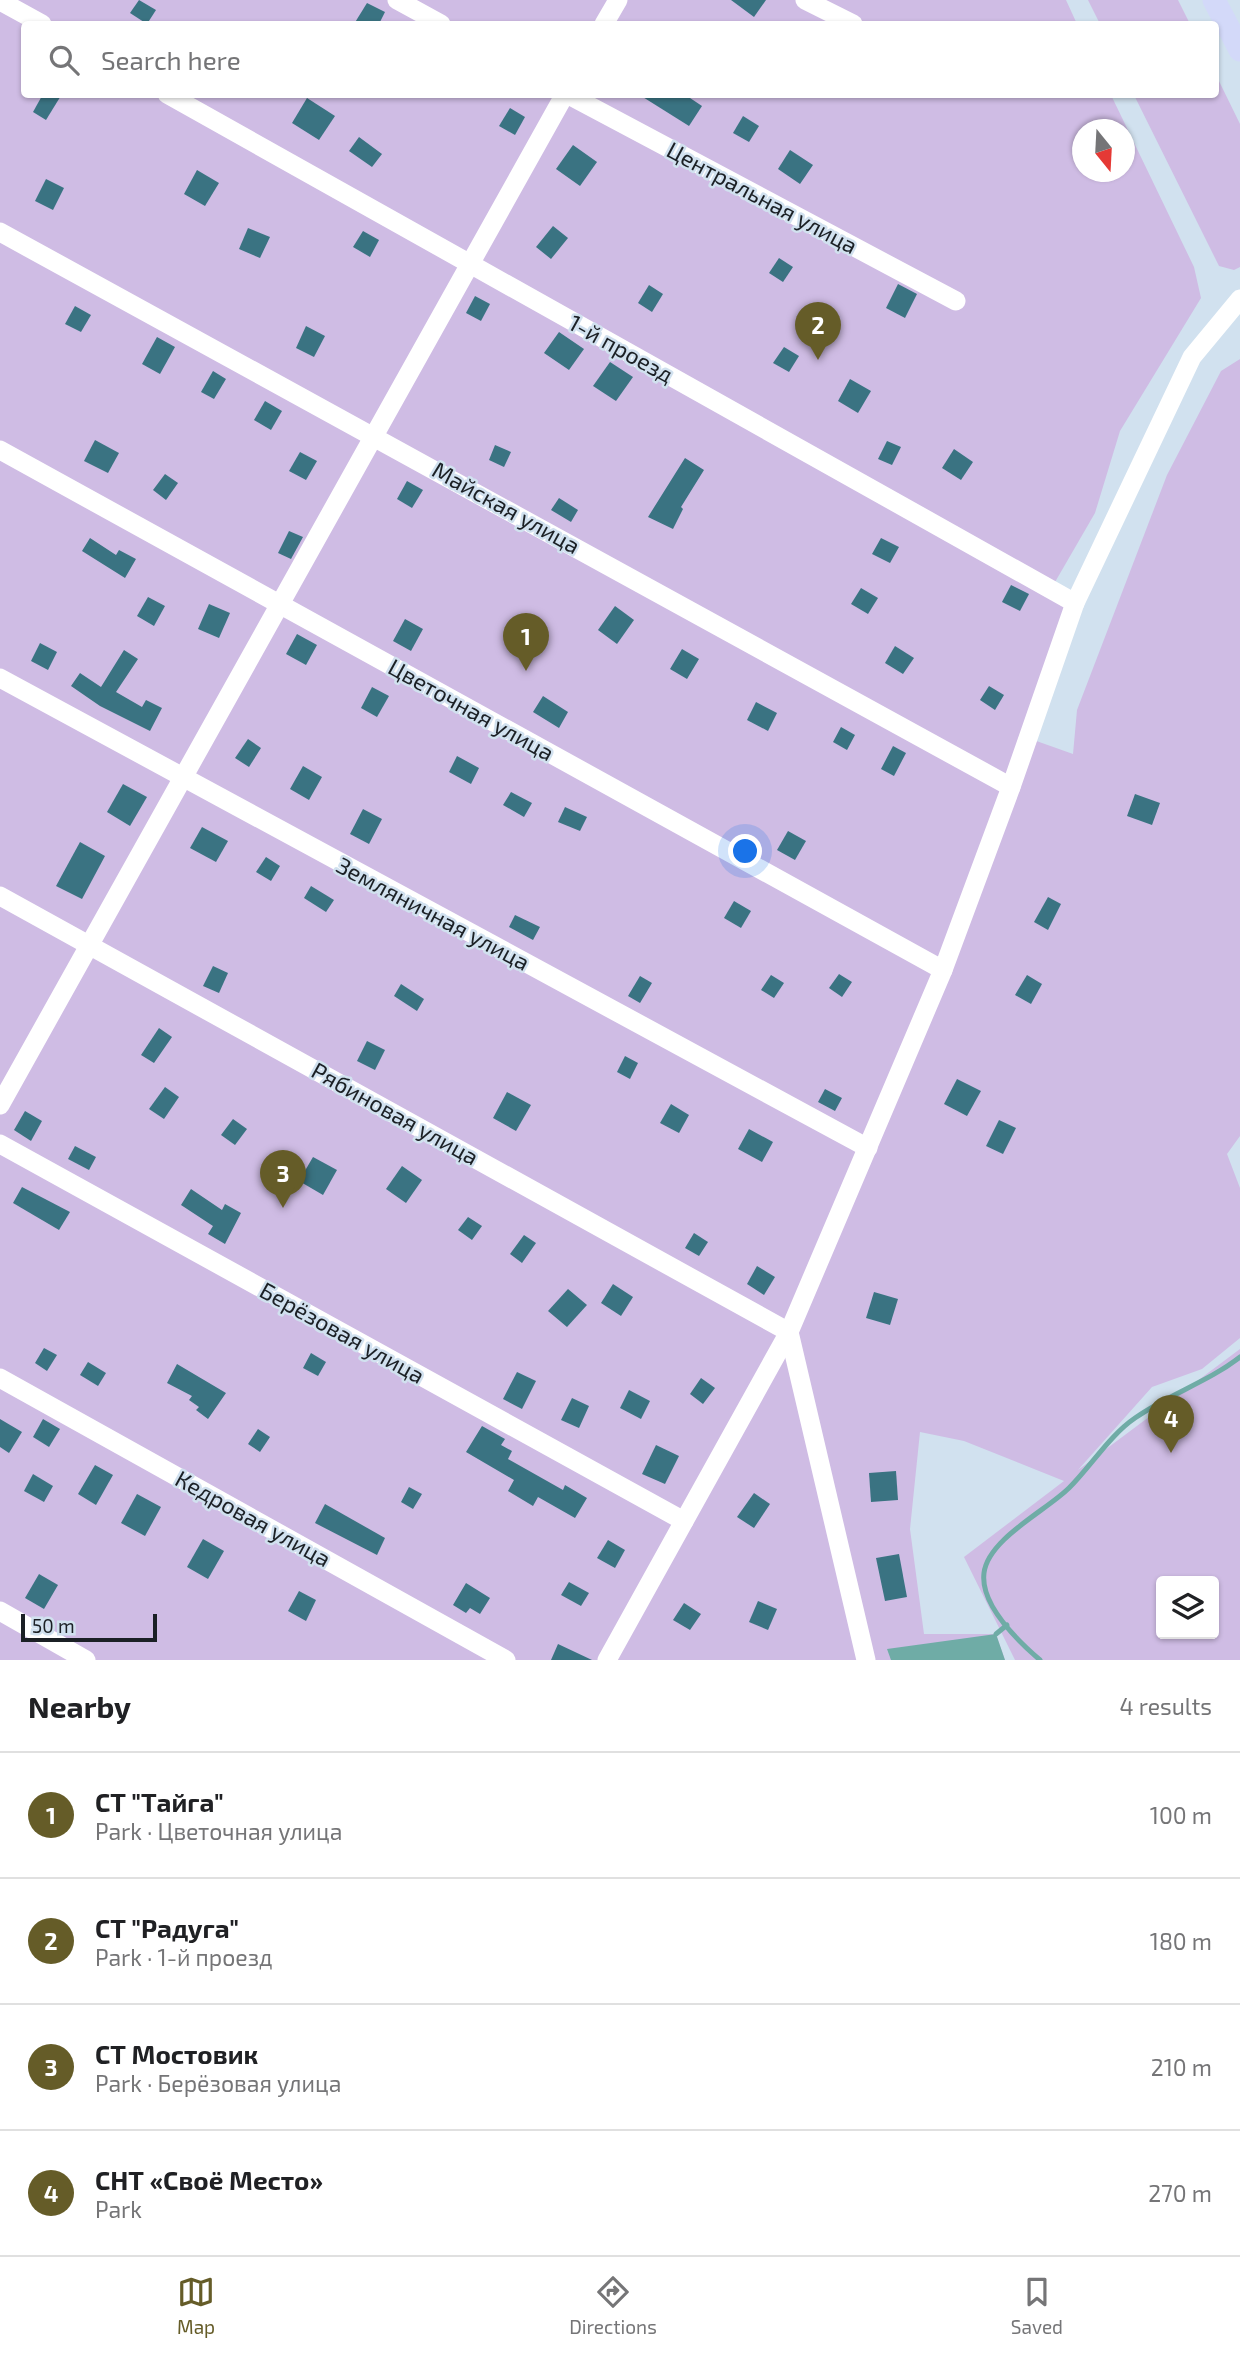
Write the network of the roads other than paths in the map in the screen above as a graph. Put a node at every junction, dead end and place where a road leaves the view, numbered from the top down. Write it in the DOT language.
graph roads {
  1 [pos="397,0"];
  2 [pos="618,0"];
  3 [pos="805,0"];
  4 [pos="1214,0"];
  5 [pos="0,1"];
  6 [pos="37,21"];
  7 [pos="436,21"];
  8 [pos="606,21"];
  9 [pos="847,21"];
  10 [pos="1240,50"];
  11 [pos="174,98"];
  12 [pos="564,98"];
  13 [pos="574,98"];
  14 [pos="0,232"];
  15 [pos="470,264"];
  16 [pos="1240,299"];
  17 [pos="956,301"];
  18 [pos="374,435"];
  19 [pos="0,450"];
  20 [pos="1075,603"];
  21 [pos="279,605"];
  22 [pos="0,678"];
  23 [pos="183,779"];
  24 [pos="1011,788"];
  25 [pos="0,896"];
  26 [pos="90,944"];
  27 [pos="943,970"];
  28 [pos="0,1105"];
  29 [pos="0,1144"];
  30 [pos="868,1148"];
  31 [pos="789,1332"];
  32 [pos="0,1378"];
  33 [pos="684,1521"];
  34 [pos="0,1611"];
  35 [pos="86,1660"];
  36 [pos="506,1660"];
  37 [pos="607,1660"];
  38 [pos="866,1660"];
  1 -- 7 [label="street"];
  2 -- 8 [label="street"];
  3 -- 9 [label="street"];
  4 -- 10 [label="main road"];
  5 -- 6 [label="street"];
  11 -- 15 [label="street, 1-й проезд"];
  12 -- 15 [label="street"];
  13 -- 17 [label="street, Центральная улица"];
  14 -- 18 [label="street, Майская улица"];
  15 -- 18 [label="street"];
  15 -- 20 [label="street, 1-й проезд"];
  16 -- 20 [label="street"];
  18 -- 21 [label="street"];
  18 -- 24 [label="street, Майская улица"];
  19 -- 21 [label="street, Цветочная улица"];
  20 -- 24 [label="street"];
  21 -- 23 [label="street"];
  21 -- 27 [label="street, Цветочная улица"];
  22 -- 23 [label="street, Земляничная улица"];
  23 -- 26 [label="street"];
  23 -- 30 [label="street, Земляничная улица"];
  24 -- 27 [label="street"];
  25 -- 26 [label="street, Рябиновая улица"];
  26 -- 28 [label="street"];
  26 -- 31 [label="street, Рябиновая улица"];
  27 -- 30 [label="street"];
  29 -- 33 [label="street, Берёзовая улица"];
  30 -- 31 [label="street"];
  31 -- 33 [label="street"];
  31 -- 38 [label="street"];
  32 -- 36 [label="street, Кедровая улица"];
  33 -- 37 [label="street"];
  34 -- 35 [label="street"];
}
